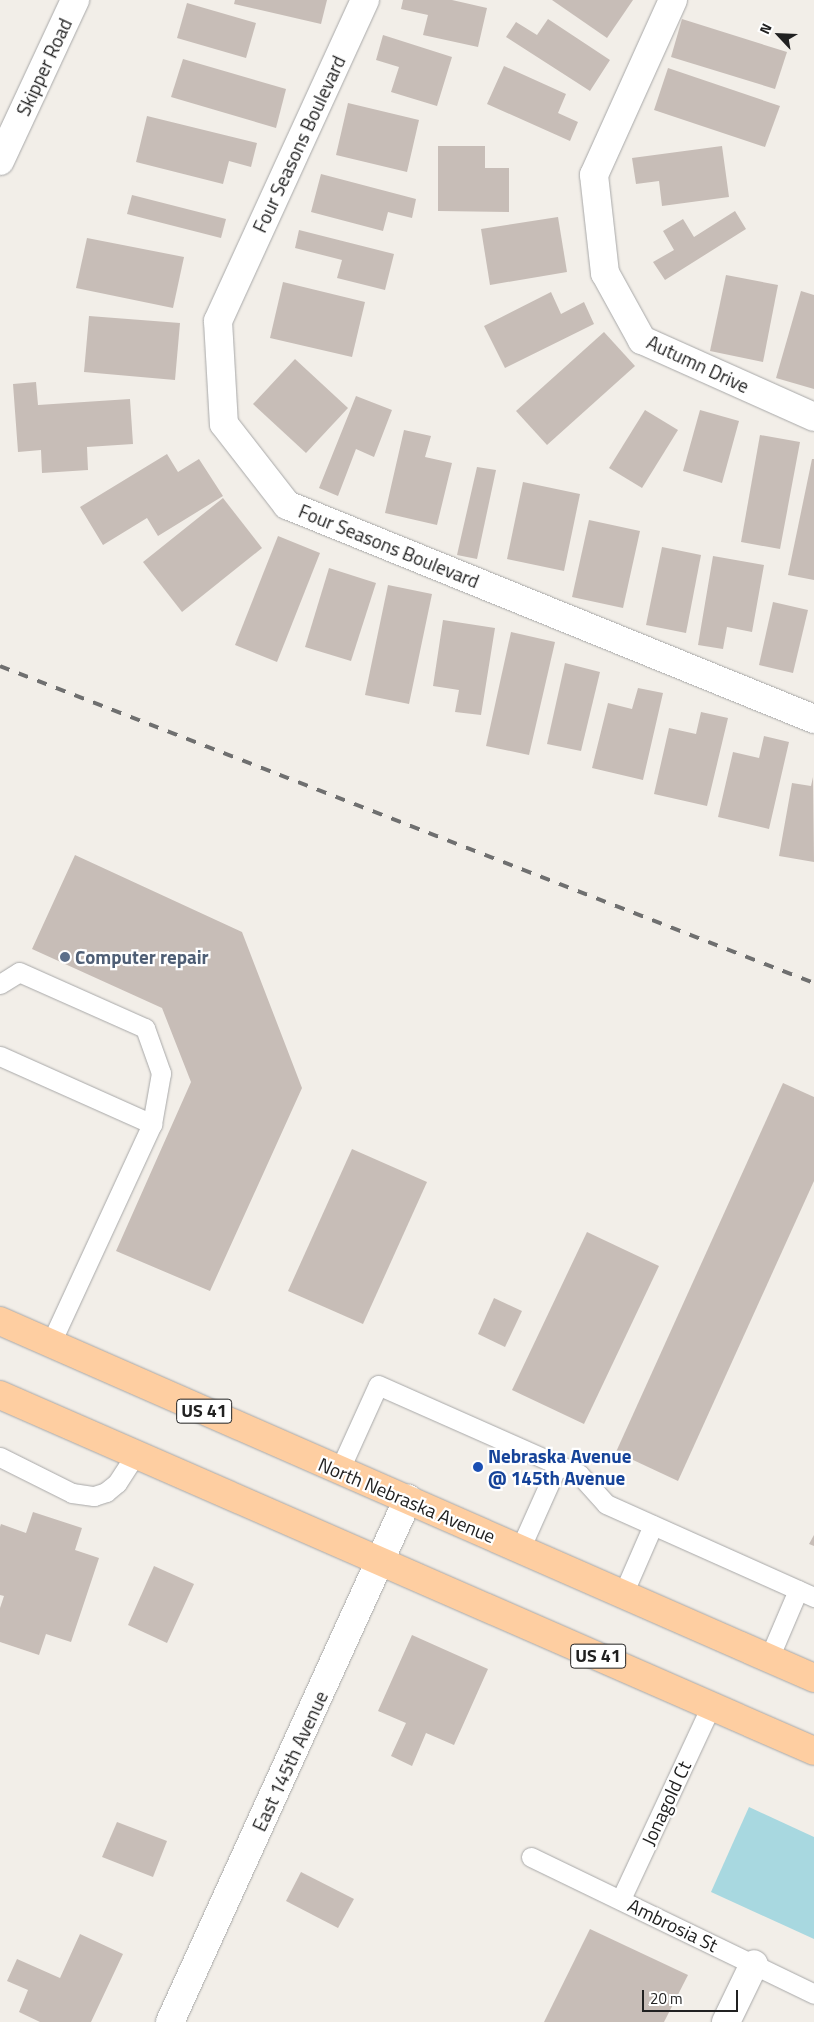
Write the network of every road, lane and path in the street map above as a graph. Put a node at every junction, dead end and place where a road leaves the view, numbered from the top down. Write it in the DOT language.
graph roads {
  1 [pos="75,0"];
  2 [pos="365,0"];
  3 [pos="674,0"];
  4 [pos="0,161"];
  5 [pos="814,417"];
  6 [pos="814,719"];
  7 [pos="0,984"];
  8 [pos="0,1056"];
  9 [pos="152,1124"];
  10 [pos="0,1321"];
  11 [pos="51,1343"];
  12 [pos="0,1395"];
  13 [pos="136,1454"];
  14 [pos="0,1457"];
  15 [pos="558,1464"];
  16 [pos="339,1471"];
  17 [pos="408,1500"];
  18 [pos="653,1525"];
  19 [pos="520,1549"];
  20 [pos="381,1561"];
  21 [pos="623,1594"];
  22 [pos="806,1594"];
  23 [pos="769,1658"];
  24 [pos="814,1678"];
  25 [pos="711,1706"];
  26 [pos="814,1752"];
  27 [pos="531,1857"];
  28 [pos="621,1899"];
  29 [pos="754,1964"];
  30 [pos="814,1994"];
  31 [pos="170,2022"];
  32 [pos="726,2022"];
  1 -- 4 [label="street, Skipper Road"];
  2 -- 6 [label="street, Four Seasons Boulevard"];
  3 -- 5 [label="street, Autumn Drive"];
  7 -- 9 [label="lane"];
  8 -- 9 [label="lane"];
  9 -- 11 [label="lane"];
  10 -- 11 [label="main road, North Nebraska Avenue / US 41"];
  11 -- 16 [label="main road, North Nebraska Avenue / US 41"];
  12 -- 13 [label="main road, US 41"];
  13 -- 14 [label="lane"];
  13 -- 20 [label="main road, US 41"];
  15 -- 16 [label="lane"];
  15 -- 18 [label="lane"];
  15 -- 19 [label="lane"];
  16 -- 17 [label="main road, North Nebraska Avenue / US 41"];
  17 -- 19 [label="main road, North Nebraska Avenue / US 41"];
  17 -- 20 [label="street, East 145th Avenue"];
  18 -- 21 [label="lane"];
  18 -- 22 [label="lane"];
  19 -- 21 [label="main road, North Nebraska Avenue / US 41"];
  20 -- 25 [label="main road, US 41"];
  20 -- 31 [label="street, East 145th Avenue"];
  21 -- 23 [label="main road, North Nebraska Avenue / US 41"];
  22 -- 23 [label="lane"];
  23 -- 24 [label="main road, North Nebraska Avenue / US 41"];
  25 -- 26 [label="main road, US 41"];
  25 -- 28 [label="lane, Jonagold Ct"];
  27 -- 28 [label="lane, Ambrosia St"];
  28 -- 29 [label="lane, Ambrosia St"];
  29 -- 30 [label="lane, Ambrosia St"];
  29 -- 32 [label="street"];
}
